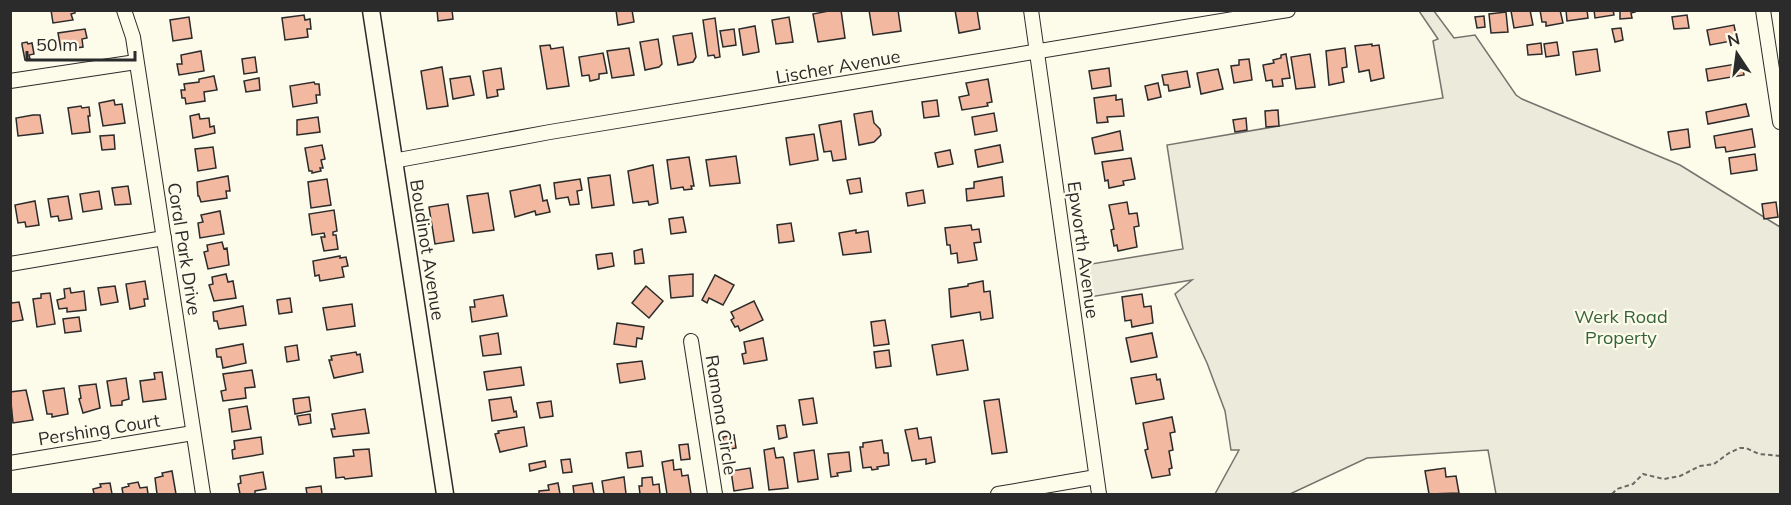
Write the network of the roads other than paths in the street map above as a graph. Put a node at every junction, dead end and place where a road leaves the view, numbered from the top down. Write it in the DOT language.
graph roads {
  1 [pos="124,10"];
  2 [pos="371,10"];
  3 [pos="1031,10"];
  4 [pos="1288,10"];
  5 [pos="1764,10"];
  6 [pos="1036,51"];
  7 [pos="136,62"];
  8 [pos="10,81"];
  9 [pos="1780,122"];
  10 [pos="393,161"];
  11 [pos="164,238"];
  12 [pos="10,264"];
  13 [pos="691,341"];
  14 [pos="194,432"];
  15 [pos="10,463"];
  16 [pos="1096,477"];
  17 [pos="203,495"];
  18 [pos="446,495"];
  19 [pos="715,495"];
  20 [pos="998,495"];
  21 [pos="1099,495"];
  1 -- 7 [label="street, Coral Park Drive"];
  2 -- 10 [label="street, Boudinot Avenue"];
  3 -- 6 [label="street, Epworth Avenue"];
  4 -- 6 [label="street, Lischer Avenue"];
  5 -- 9 [label="street"];
  6 -- 10 [label="street, Lischer Avenue"];
  6 -- 16 [label="street, Epworth Avenue"];
  7 -- 8 [label="street"];
  7 -- 11 [label="street, Coral Park Drive"];
  10 -- 18 [label="street, Boudinot Avenue"];
  11 -- 12 [label="street"];
  11 -- 14 [label="street, Coral Park Drive"];
  13 -- 19 [label="street, Ramona Circle"];
  14 -- 15 [label="street, Pershing Court"];
  14 -- 17 [label="street, Coral Park Drive"];
  16 -- 20 [label="street"];
  16 -- 21 [label="street, Epworth Avenue"];
}
